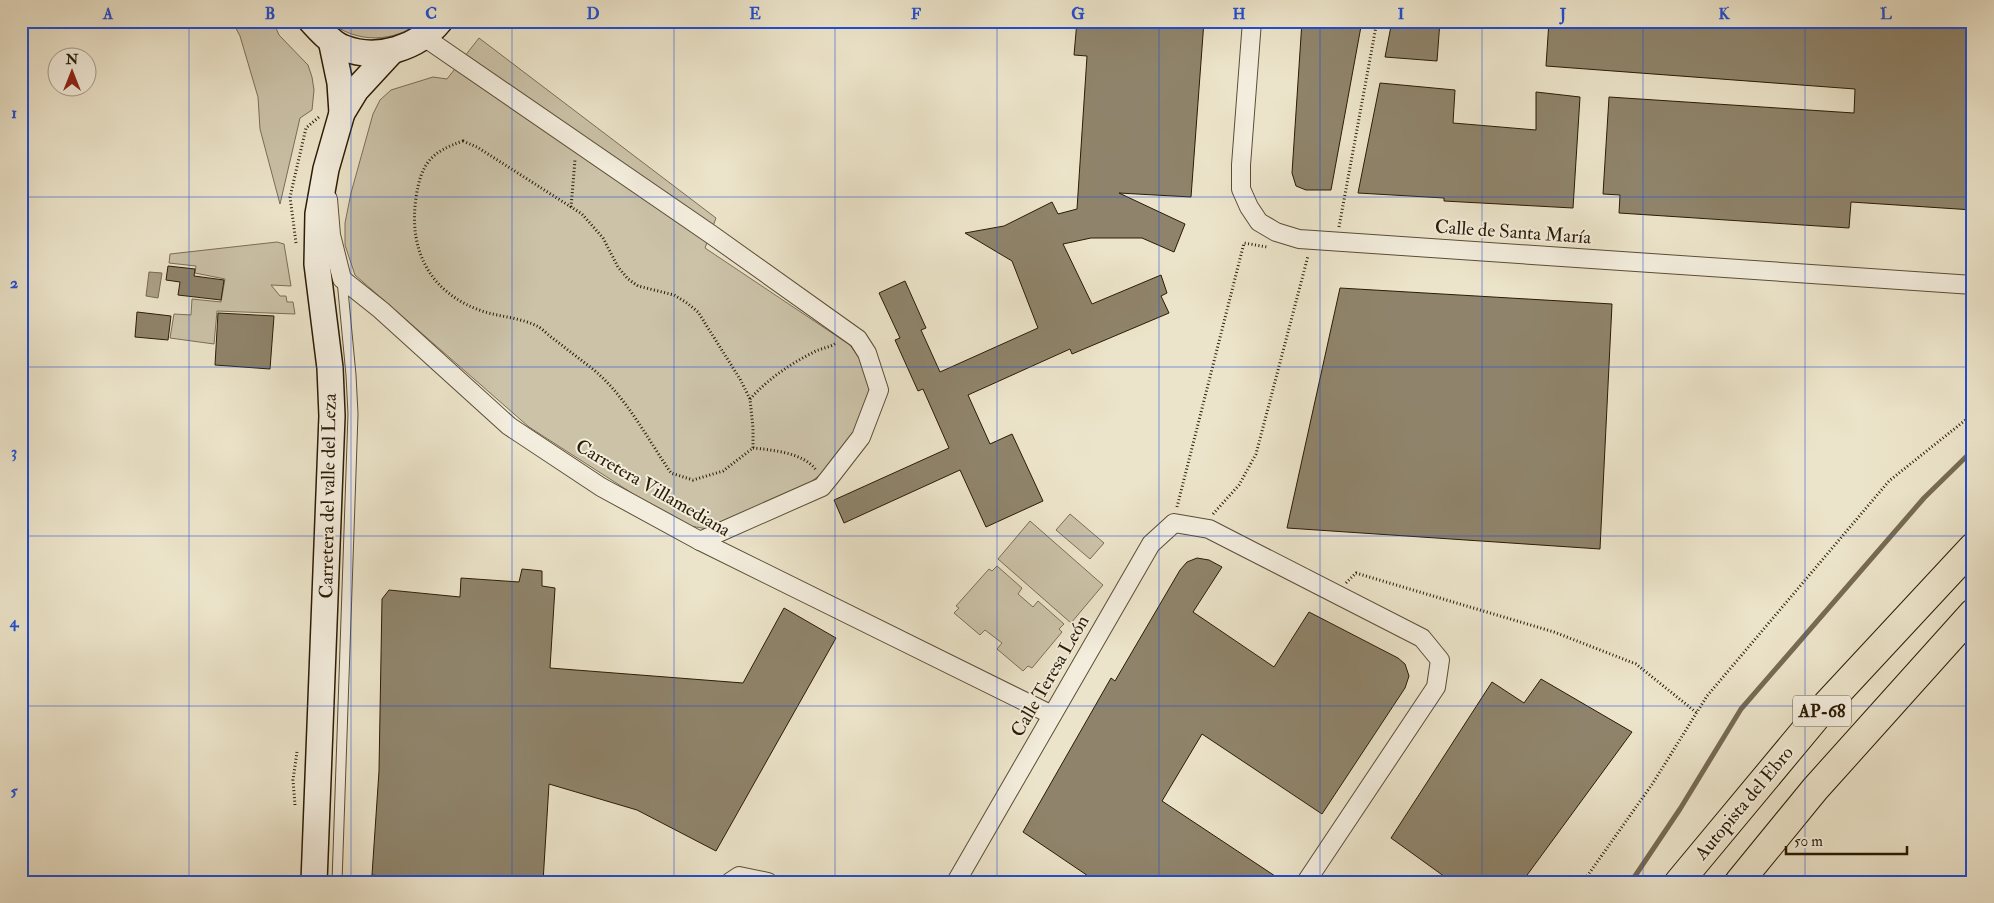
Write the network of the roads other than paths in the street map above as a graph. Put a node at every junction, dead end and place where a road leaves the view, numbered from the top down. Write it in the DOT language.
graph roads {
  1 [pos="1252,21"];
  2 [pos="302,27"];
  3 [pos="432,29"];
  4 [pos="331,40"];
  5 [pos="392,50"];
  6 [pos="331,111"];
  7 [pos="326,169"];
  8 [pos="342,279"];
  9 [pos="1973,285"];
  10 [pos="700,541"];
  11 [pos="1973,547"];
  12 [pos="1973,613"];
  13 [pos="1052,715"];
  14 [pos="314,882"];
  15 [pos="337,882"];
  16 [pos="730,882"];
  17 [pos="768,882"];
  18 [pos="956,882"];
  19 [pos="1306,882"];
  20 [pos="1679,882"];
  21 [pos="1739,882"];
  1 -- 9 [label="street, Calle de Santa María"];
  2 -- 4 [label="main road"];
  3 -- 5 [label="main road"];
  3 -- 10 [label="street"];
  4 -- 5 [label="main road"];
  4 -- 6 [label="main road, Carretera del valle del Leza"];
  5 -- 6 [label="main road, Carretera del valle del Leza"];
  6 -- 7 [label="main road, Carretera del valle del Leza"];
  7 -- 8 [label="street"];
  7 -- 14 [label="main road, Carretera del valle del Leza"];
  8 -- 10 [label="street, Carretera Villamediana"];
  8 -- 15 [label="lane"];
  10 -- 13 [label="street, Carretera Villamediana"];
  11 -- 20 [label="highway, Autopista del Ebro / AP-68"];
  12 -- 21 [label="highway, AP-68"];
  13 -- 18 [label="street, Calle Teresa León"];
  13 -- 19 [label="street, Calle Teresa León"];
  16 -- 17 [label="street"];
}
